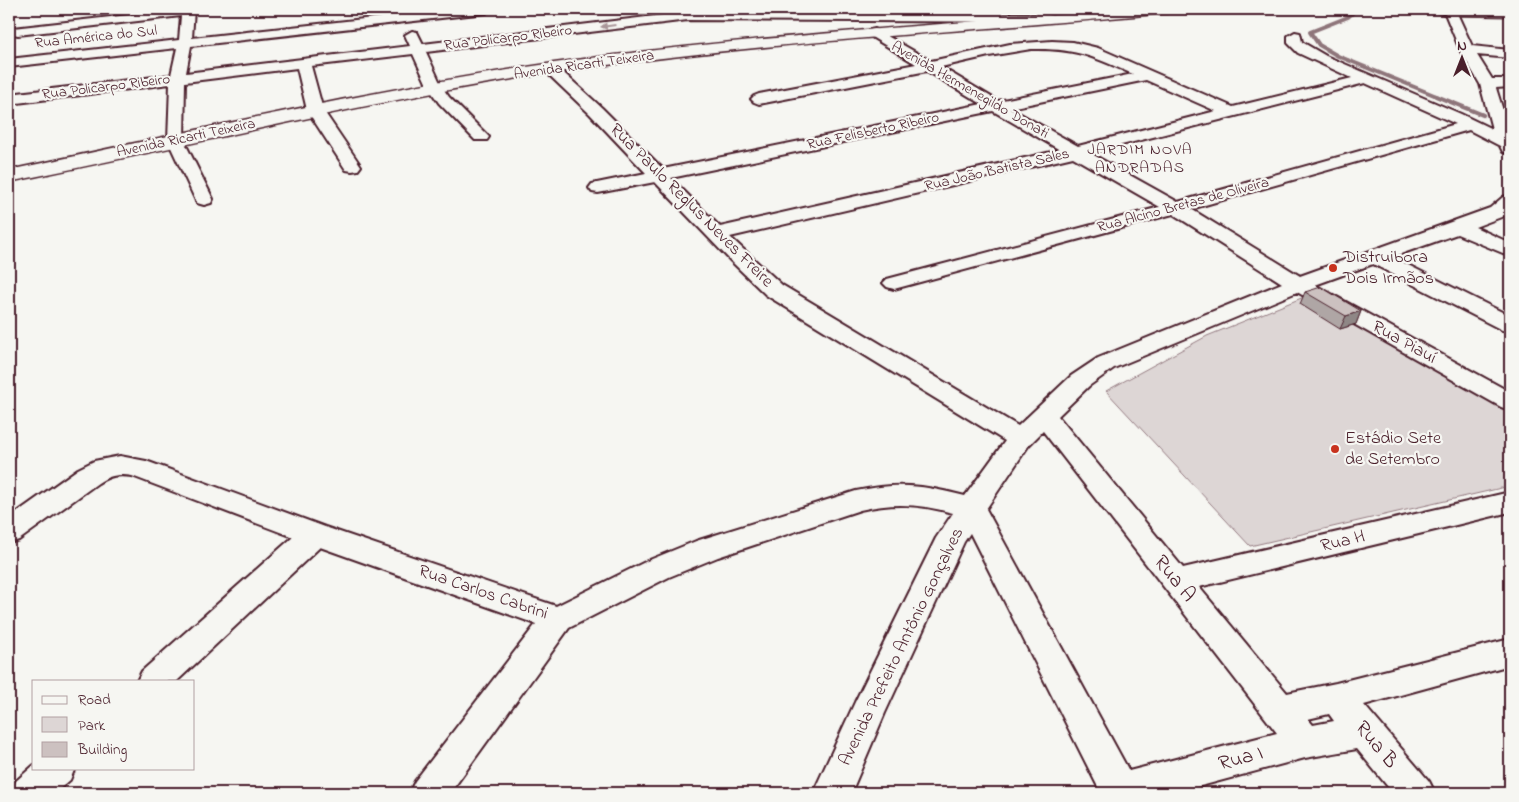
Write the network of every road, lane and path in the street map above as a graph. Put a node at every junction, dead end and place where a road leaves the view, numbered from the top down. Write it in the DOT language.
graph roads {
  1 [pos="486,9"];
  2 [pos="1167,9"];
  3 [pos="187,10"];
  4 [pos="1445,10"];
  5 [pos="1510,12"];
  6 [pos="403,13"];
  7 [pos="972,18"];
  8 [pos="18,31"];
  9 [pos="875,33"];
  10 [pos="1295,36"];
  11 [pos="185,43"];
  12 [pos="418,49"];
  13 [pos="1467,50"];
  14 [pos="1510,54"];
  15 [pos="9,63"];
  16 [pos="303,63"];
  17 [pos="928,66"];
  18 [pos="550,68"];
  19 [pos="1148,76"];
  20 [pos="178,78"];
  21 [pos="1364,79"];
  22 [pos="1510,83"];
  23 [pos="1488,84"];
  24 [pos="435,87"];
  25 [pos="9,98"];
  26 [pos="759,99"];
  27 [pos="995,106"];
  28 [pos="314,110"];
  29 [pos="1232,112"];
  30 [pos="1464,121"];
  31 [pos="1504,134"];
  32 [pos="481,137"];
  33 [pos="176,141"];
  34 [pos="1077,151"];
  35 [pos="352,166"];
  36 [pos="657,175"];
  37 [pos="9,176"];
  38 [pos="598,188"];
  39 [pos="204,199"];
  40 [pos="1510,201"];
  41 [pos="1176,208"];
  42 [pos="1458,227"];
  43 [pos="717,234"];
  44 [pos="1510,250"];
  45 [pos="1375,257"];
  46 [pos="894,283"];
  47 [pos="1298,284"];
  48 [pos="1510,325"];
  49 [pos="1510,402"];
  50 [pos="1044,415"];
  51 [pos="1020,439"];
  52 [pos="1510,502"];
  53 [pos="971,508"];
  54 [pos="9,533"];
  55 [pos="315,534"];
  56 [pos="1176,582"];
  57 [pos="558,619"];
  58 [pos="1510,652"];
  59 [pos="155,680"];
  60 [pos="1336,698"];
  61 [pos="1280,710"];
  62 [pos="1365,732"];
  63 [pos="1305,742"];
  64 [pos="55,770"];
  65 [pos="1120,792"];
  66 [pos="29,793"];
  67 [pos="428,793"];
  68 [pos="832,793"];
  69 [pos="1416,793"];
  1 -- 6 [label="street, Rua América do Sul"];
  2 -- 7 [label="main road, Avenida Ricarti Teixeira"];
  3 -- 8 [label="street"];
  3 -- 11 [label="street"];
  4 -- 5 [label="main road"];
  4 -- 13 [label="street"];
  6 -- 11 [label="street, Rua América do Sul"];
  6 -- 12 [label="street"];
  7 -- 9 [label="main road, Avenida Ricarti Teixeira"];
  7 -- 12 [label="street, Rua Policarpo Ribeiro, one-way"];
  9 -- 17 [label="street, Avenida Hermenegildo Donati"];
  9 -- 18 [label="main road, Avenida Ricarti Teixeira"];
  10 -- 21 [label="street"];
  11 -- 15 [label="street, Rua América do Sul"];
  11 -- 20 [label="street"];
  12 -- 16 [label="street, Rua Policarpo Ribeiro"];
  12 -- 24 [label="street"];
  13 -- 14 [label="street"];
  13 -- 23 [label="street"];
  16 -- 20 [label="street, Rua Policarpo Ribeiro"];
  16 -- 28 [label="street"];
  17 -- 19 [label="street"];
  17 -- 26 [label="street"];
  17 -- 27 [label="street, Avenida Hermenegildo Donati"];
  18 -- 24 [label="main road, Avenida Ricarti Teixeira"];
  18 -- 36 [label="street, Rua Paulo Reglus Neves Freire"];
  19 -- 27 [label="street, Rua Felisberto Ribeiro"];
  19 -- 29 [label="street"];
  20 -- 25 [label="street, Rua Policarpo Ribeiro"];
  20 -- 33 [label="street"];
  21 -- 29 [label="street, Rua João Batista Sales"];
  21 -- 30 [label="street"];
  22 -- 23 [label="street"];
  23 -- 31 [label="street"];
  24 -- 28 [label="main road, Avenida Ricarti Teixeira"];
  24 -- 32 [label="street"];
  27 -- 34 [label="street, Avenida Hermenegildo Donati"];
  27 -- 36 [label="street, Rua Felisberto Ribeiro"];
  28 -- 33 [label="main road, Avenida Ricarti Teixeira"];
  28 -- 35 [label="street"];
  29 -- 34 [label="street, Rua João Batista Sales"];
  30 -- 31 [label="street"];
  30 -- 41 [label="street, Rua Alcino Bretas de Oliveira"];
  33 -- 37 [label="main road, Avenida Ricarti Teixeira"];
  33 -- 39 [label="street"];
  34 -- 41 [label="street, Avenida Hermenegildo Donati"];
  34 -- 43 [label="street, Rua João Batista Sales"];
  36 -- 38 [label="street, Rua Felisberto Ribeiro"];
  36 -- 43 [label="street, Rua Paulo Reglus Neves Freire"];
  40 -- 42 [label="street, Avenida Prefeito Antônio Gonçalves"];
  41 -- 46 [label="street, Rua Alcino Bretas de Oliveira"];
  41 -- 47 [label="street, Avenida Hermenegildo Donati"];
  42 -- 44 [label="street"];
  42 -- 45 [label="street, Avenida Prefeito Antônio Gonçalves"];
  43 -- 51 [label="street, Rua Paulo Reglus Neves Freire"];
  45 -- 47 [label="street, Avenida Prefeito Antônio Gonçalves"];
  45 -- 48 [label="street"];
  47 -- 49 [label="street, Rua Piauí"];
  47 -- 50 [label="street, Avenida Prefeito Antônio Gonçalves"];
  50 -- 51 [label="street, Avenida Prefeito Antônio Gonçalves"];
  50 -- 56 [label="street, Rua A"];
  51 -- 53 [label="street, Avenida Prefeito Antônio Gonçalves"];
  52 -- 56 [label="street, Rua H"];
  53 -- 57 [label="street, Rua Carlos Cabrini"];
  53 -- 65 [label="street"];
  53 -- 68 [label="street, Avenida Prefeito Antônio Gonçalves"];
  54 -- 55 [label="street, Rua Carlos Cabrini"];
  55 -- 57 [label="street, Rua Carlos Cabrini"];
  55 -- 59 [label="street"];
  56 -- 61 [label="street, Rua A"];
  57 -- 67 [label="street"];
  58 -- 60 [label="street"];
  60 -- 61 [label="street"];
  60 -- 62 [label="street, Rua B"];
  61 -- 63 [label="street, Rua A"];
  62 -- 63 [label="street, Rua I"];
  62 -- 69 [label="street, Rua B"];
  63 -- 65 [label="street, Rua I"];
  64 -- 66 [label="street"];
}
